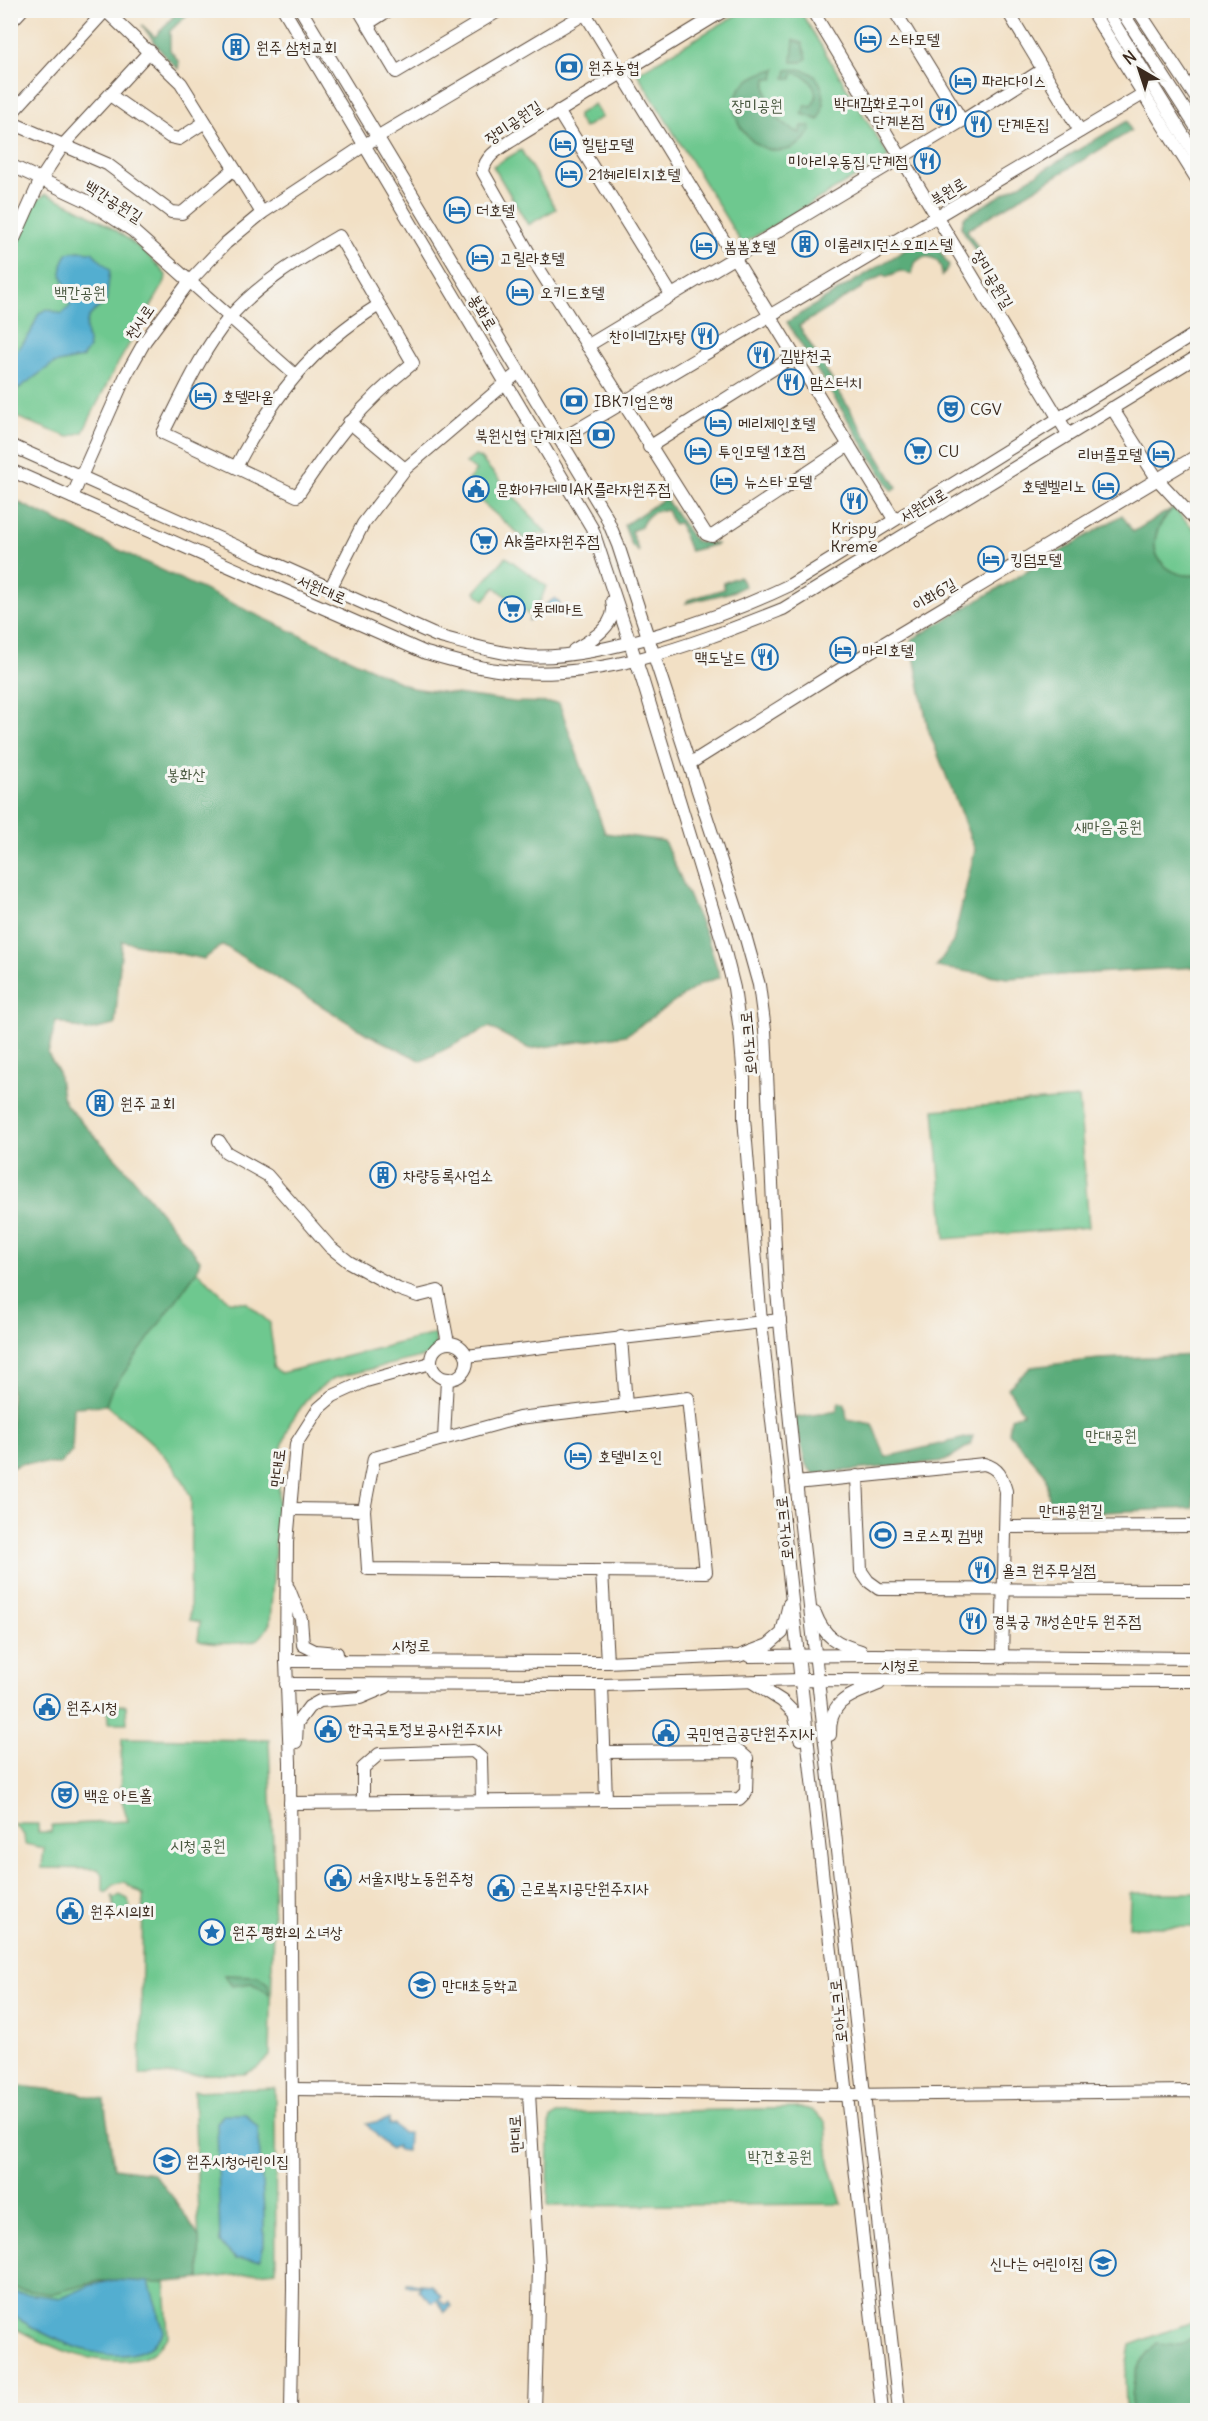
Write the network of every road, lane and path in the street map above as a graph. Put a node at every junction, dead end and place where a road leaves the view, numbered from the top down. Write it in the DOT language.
graph roads {
  1 [pos="22,10"];
  2 [pos="284,10"];
  3 [pos="301,10"];
  4 [pos="359,10"];
  5 [pos="389,10"];
  6 [pos="500,10"];
  7 [pos="725,10"];
  8 [pos="812,10"];
  9 [pos="894,10"];
  10 [pos="1007,10"];
  11 [pos="1091,10"];
  12 [pos="1106,10"];
  13 [pos="1121,10"];
  14 [pos="1138,10"];
  15 [pos="105,11"];
  16 [pos="587,12"];
  17 [pos="10,23"];
  18 [pos="367,24"];
  19 [pos="150,51"];
  20 [pos="1042,70"];
  21 [pos="621,73"];
  22 [pos="110,94"];
  23 [pos="1143,94"];
  24 [pos="1197,101"];
  25 [pos="558,111"];
  26 [pos="10,115"];
  27 [pos="963,121"];
  28 [pos="10,122"];
  29 [pos="206,122"];
  30 [pos="1197,130"];
  31 [pos="1080,131"];
  32 [pos="377,137"];
  33 [pos="64,144"];
  34 [pos="363,147"];
  35 [pos="901,158"];
  36 [pos="1197,159"];
  37 [pos="10,165"];
  38 [pos="234,169"];
  39 [pos="41,179"];
  40 [pos="1197,181"];
  41 [pos="10,212"];
  42 [pos="262,213"];
  43 [pos="24,217"];
  44 [pos="936,217"];
  45 [pos="10,248"];
  46 [pos="733,256"];
  47 [pos="189,282"];
  48 [pos="671,294"];
  49 [pos="379,305"];
  50 [pos="769,314"];
  51 [pos="230,318"];
  52 [pos="1197,332"];
  53 [pos="586,346"];
  54 [pos="794,356"];
  55 [pos="1197,356"];
  56 [pos="519,373"];
  57 [pos="294,374"];
  58 [pos="506,381"];
  59 [pos="622,404"];
  60 [pos="1112,408"];
  61 [pos="1058,417"];
  62 [pos="349,422"];
  63 [pos="1068,435"];
  64 [pos="561,440"];
  65 [pos="10,445"];
  66 [pos="849,445"];
  67 [pos="649,447"];
  68 [pos="1197,455"];
  69 [pos="236,467"];
  70 [pos="10,470"];
  71 [pos="405,470"];
  72 [pos="81,476"];
  73 [pos="1158,480"];
  74 [pos="72,497"];
  75 [pos="894,519"];
  76 [pos="1197,523"];
  77 [pos="608,579"];
  78 [pos="330,589"];
  79 [pos="646,636"];
  80 [pos="629,640"];
  81 [pos="652,654"];
  82 [pos="566,655"];
  83 [pos="635,660"];
  84 [pos="689,764"];
  85 [pos="730,889"];
  86 [pos="711,897"];
  87 [pos="219,1141"];
  88 [pos="780,1320"];
  89 [pos="761,1322"];
  90 [pos="621,1337"];
  91 [pos="448,1343"];
  92 [pos="466,1356"];
  93 [pos="431,1363"];
  94 [pos="447,1379"];
  95 [pos="626,1406"];
  96 [pos="444,1439"];
  97 [pos="857,1476"];
  98 [pos="796,1483"];
  99 [pos="290,1509"];
  100 [pos="364,1510"];
  101 [pos="1197,1526"];
  102 [pos="1007,1527"];
  103 [pos="602,1571"];
  104 [pos="287,1582"];
  105 [pos="1006,1590"];
  106 [pos="1197,1590"];
  107 [pos="792,1591"];
  108 [pos="808,1591"];
  109 [pos="874,1654"];
  110 [pos="797,1655"];
  111 [pos="816,1655"];
  112 [pos="739,1656"];
  113 [pos="1002,1658"];
  114 [pos="1197,1658"];
  115 [pos="286,1661"];
  116 [pos="387,1661"];
  117 [pos="607,1662"];
  118 [pos="800,1680"];
  119 [pos="818,1680"];
  120 [pos="1197,1681"];
  121 [pos="752,1682"];
  122 [pos="885,1682"];
  123 [pos="286,1684"];
  124 [pos="393,1684"];
  125 [pos="602,1685"];
  126 [pos="606,1752"];
  127 [pos="825,1753"];
  128 [pos="808,1757"];
  129 [pos="290,1762"];
  130 [pos="606,1800"];
  131 [pos="482,1801"];
  132 [pos="363,1802"];
  133 [pos="290,1803"];
  134 [pos="1197,2085"];
  135 [pos="292,2089"];
  136 [pos="1156,2091"];
  137 [pos="529,2093"];
  138 [pos="1197,2094"];
  139 [pos="846,2095"];
  140 [pos="864,2095"];
  141 [pos="291,2410"];
  142 [pos="535,2410"];
  143 [pos="882,2410"];
  144 [pos="899,2410"];
  1 -- 17 [label="street"];
  2 -- 34 [label="street, 봉화로"];
  3 -- 32 [label="street, 봉화로"];
  4 -- 18 [label="street"];
  5 -- 18 [label="street"];
  6 -- 18 [label="street"];
  7 -- 21 [label="street, 장미공원길"];
  8 -- 35 [label="street, 장미공원길"];
  9 -- 27 [label="street"];
  10 -- 20 [label="street"];
  11 -- 23 [label="street"];
  12 -- 36 [label="street"];
  13 -- 30 [label="street"];
  14 -- 24 [label="street"];
  15 -- 19 [label="street"];
  15 -- 26 [label="street"];
  16 -- 21 [label="street"];
  16 -- 32 [label="street"];
  19 -- 22 [label="street"];
  19 -- 29 [label="street"];
  20 -- 27 [label="street"];
  20 -- 31 [label="street"];
  21 -- 25 [label="street, 장미공원길"];
  21 -- 46 [label="street"];
  22 -- 29 [label="street"];
  22 -- 33 [label="street"];
  23 -- 31 [label="street, 북원로"];
  23 -- 40 [label="street"];
  25 -- 48 [label="street, 장미공원길"];
  25 -- 53 [label="street, 장미공원길"];
  27 -- 35 [label="street"];
  28 -- 33 [label="street"];
  29 -- 38 [label="street"];
  31 -- 44 [label="street, 북원로"];
  32 -- 34 [label="street, 천사로"];
  32 -- 56 [label="street, 봉화로"];
  33 -- 38 [label="street"];
  33 -- 39 [label="street"];
  34 -- 42 [label="street, 천사로"];
  34 -- 58 [label="street, 봉화로"];
  35 -- 44 [label="street, 장미공원길"];
  35 -- 46 [label="street"];
  37 -- 39 [label="street, 백간공원길"];
  38 -- 42 [label="street"];
  39 -- 43 [label="street"];
  39 -- 47 [label="street, 백간공원길"];
  41 -- 43 [label="street"];
  42 -- 47 [label="street, 천사로"];
  43 -- 45 [label="street"];
  44 -- 50 [label="street, 북원로"];
  44 -- 61 [label="street, 장미공원길"];
  46 -- 48 [label="street"];
  46 -- 50 [label="street"];
  47 -- 51 [label="street"];
  47 -- 72 [label="street, 천사로"];
  48 -- 53 [label="street"];
  49 -- 51 [label="street"];
  49 -- 57 [label="street"];
  49 -- 62 [label="street"];
  50 -- 54 [label="street, 서원대로"];
  50 -- 59 [label="street"];
  51 -- 57 [label="street"];
  51 -- 69 [label="street"];
  52 -- 61 [label="street, 서원대로"];
  53 -- 59 [label="street, 장미공원길"];
  54 -- 66 [label="street, 서원대로"];
  54 -- 67 [label="street"];
  55 -- 60 [label="street, 서원대로"];
  56 -- 58 [label="street, 서원대로"];
  56 -- 64 [label="street, 봉화로"];
  57 -- 69 [label="street"];
  58 -- 71 [label="street, 서원대로"];
  58 -- 77 [label="street, 봉화로"];
  59 -- 64 [label="street"];
  59 -- 67 [label="street, 장미공원길"];
  60 -- 63 [label="street, 서원대로"];
  60 -- 73 [label="street"];
  61 -- 63 [label="street, 장미공원길"];
  61 -- 75 [label="street, 서원대로"];
  62 -- 69 [label="street"];
  62 -- 71 [label="street"];
  63 -- 81 [label="street, 서원대로"];
  64 -- 79 [label="street, 봉화로"];
  65 -- 72 [label="street, 서원대로"];
  66 -- 67 [label="street, 장미공원길"];
  66 -- 75 [label="street, 서원대로"];
  68 -- 73 [label="street, 이화6길"];
  70 -- 74 [label="street, 서원대로"];
  71 -- 78 [label="street, 서원대로"];
  72 -- 74 [label="street, 천사로"];
  72 -- 78 [label="street, 서원대로"];
  73 -- 76 [label="street"];
  73 -- 84 [label="street, 이화6길"];
  74 -- 83 [label="street, 서원대로"];
  75 -- 79 [label="street, 서원대로"];
  77 -- 80 [label="street, 봉화로"];
  77 -- 82 [label="street"];
  78 -- 82 [label="street, 서원대로"];
  79 -- 80 [label="street, 서원대로"];
  79 -- 81 [label="street, 봉화로"];
  80 -- 82 [label="street, 서원대로"];
  80 -- 83 [label="street, 봉화로"];
  81 -- 83 [label="street, 서원대로"];
  81 -- 84 [label="street, 로아노크로"];
  83 -- 86 [label="street, 로아노크로"];
  84 -- 85 [label="street, 로아노크로"];
  85 -- 86 [label="street"];
  85 -- 88 [label="street, 로아노크로"];
  86 -- 89 [label="street, 로아노크로"];
  87 -- 91 [label="street"];
  88 -- 89 [label="street"];
  88 -- 98 [label="street, 로아노크로"];
  89 -- 90 [label="street"];
  89 -- 107 [label="street, 로아노크로"];
  90 -- 92 [label="street"];
  90 -- 95 [label="street"];
  91 -- 92 [label="street"];
  91 -- 93 [label="street"];
  92 -- 94 [label="street"];
  93 -- 94 [label="street"];
  93 -- 99 [label="street, 만대로"];
  94 -- 96 [label="street"];
  95 -- 96 [label="street"];
  95 -- 103 [label="street"];
  96 -- 100 [label="street"];
  97 -- 98 [label="street"];
  97 -- 102 [label="street"];
  97 -- 105 [label="street"];
  98 -- 108 [label="street, 로아노크로"];
  99 -- 100 [label="street"];
  99 -- 104 [label="street, 만대로"];
  100 -- 103 [label="street"];
  101 -- 102 [label="street, 만대공원길"];
  102 -- 105 [label="street"];
  103 -- 117 [label="street"];
  104 -- 115 [label="street, 만대로"];
  104 -- 116 [label="street"];
  105 -- 106 [label="street"];
  105 -- 113 [label="street"];
  107 -- 110 [label="street, 로아노크로"];
  107 -- 112 [label="street"];
  108 -- 109 [label="street"];
  108 -- 111 [label="street, 로아노크로"];
  109 -- 111 [label="street, 시청로"];
  109 -- 113 [label="street, 시청로"];
  110 -- 111 [label="street, 시청로"];
  110 -- 112 [label="street, 시청로"];
  110 -- 118 [label="street, 로아노크로"];
  111 -- 119 [label="street, 로아노크로"];
  112 -- 117 [label="street, 시청로"];
  113 -- 114 [label="street, 시청로"];
  115 -- 116 [label="street, 시청로"];
  115 -- 123 [label="street, 만대로"];
  116 -- 117 [label="street, 시청로"];
  118 -- 119 [label="street, 시청로"];
  118 -- 121 [label="street, 시청로"];
  118 -- 128 [label="street, 로아노크로"];
  119 -- 122 [label="street, 시청로"];
  119 -- 127 [label="street, 로아노크로"];
  120 -- 122 [label="street, 시청로"];
  121 -- 125 [label="street, 시청로"];
  121 -- 128 [label="street"];
  122 -- 127 [label="street"];
  123 -- 124 [label="street, 시청로"];
  123 -- 129 [label="street"];
  124 -- 125 [label="street, 시청로"];
  124 -- 129 [label="street"];
  125 -- 126 [label="street"];
  126 -- 130 [label="street"];
  126 -- 130 [label="street"];
  127 -- 140 [label="street, 로아노크로"];
  128 -- 139 [label="street, 로아노크로"];
  129 -- 133 [label="street"];
  130 -- 131 [label="street"];
  131 -- 132 [label="street"];
  131 -- 132 [label="street"];
  132 -- 133 [label="street"];
  133 -- 135 [label="street"];
  134 -- 136 [label="street"];
  134 -- 138 [label="street"];
  135 -- 137 [label="street, 만대로"];
  135 -- 141 [label="street"];
  136 -- 138 [label="street"];
  136 -- 140 [label="street"];
  137 -- 139 [label="street"];
  137 -- 142 [label="street, 만대로"];
  139 -- 140 [label="street"];
  139 -- 143 [label="street, 로아노크로"];
  140 -- 144 [label="street, 로아노크로"];
}
